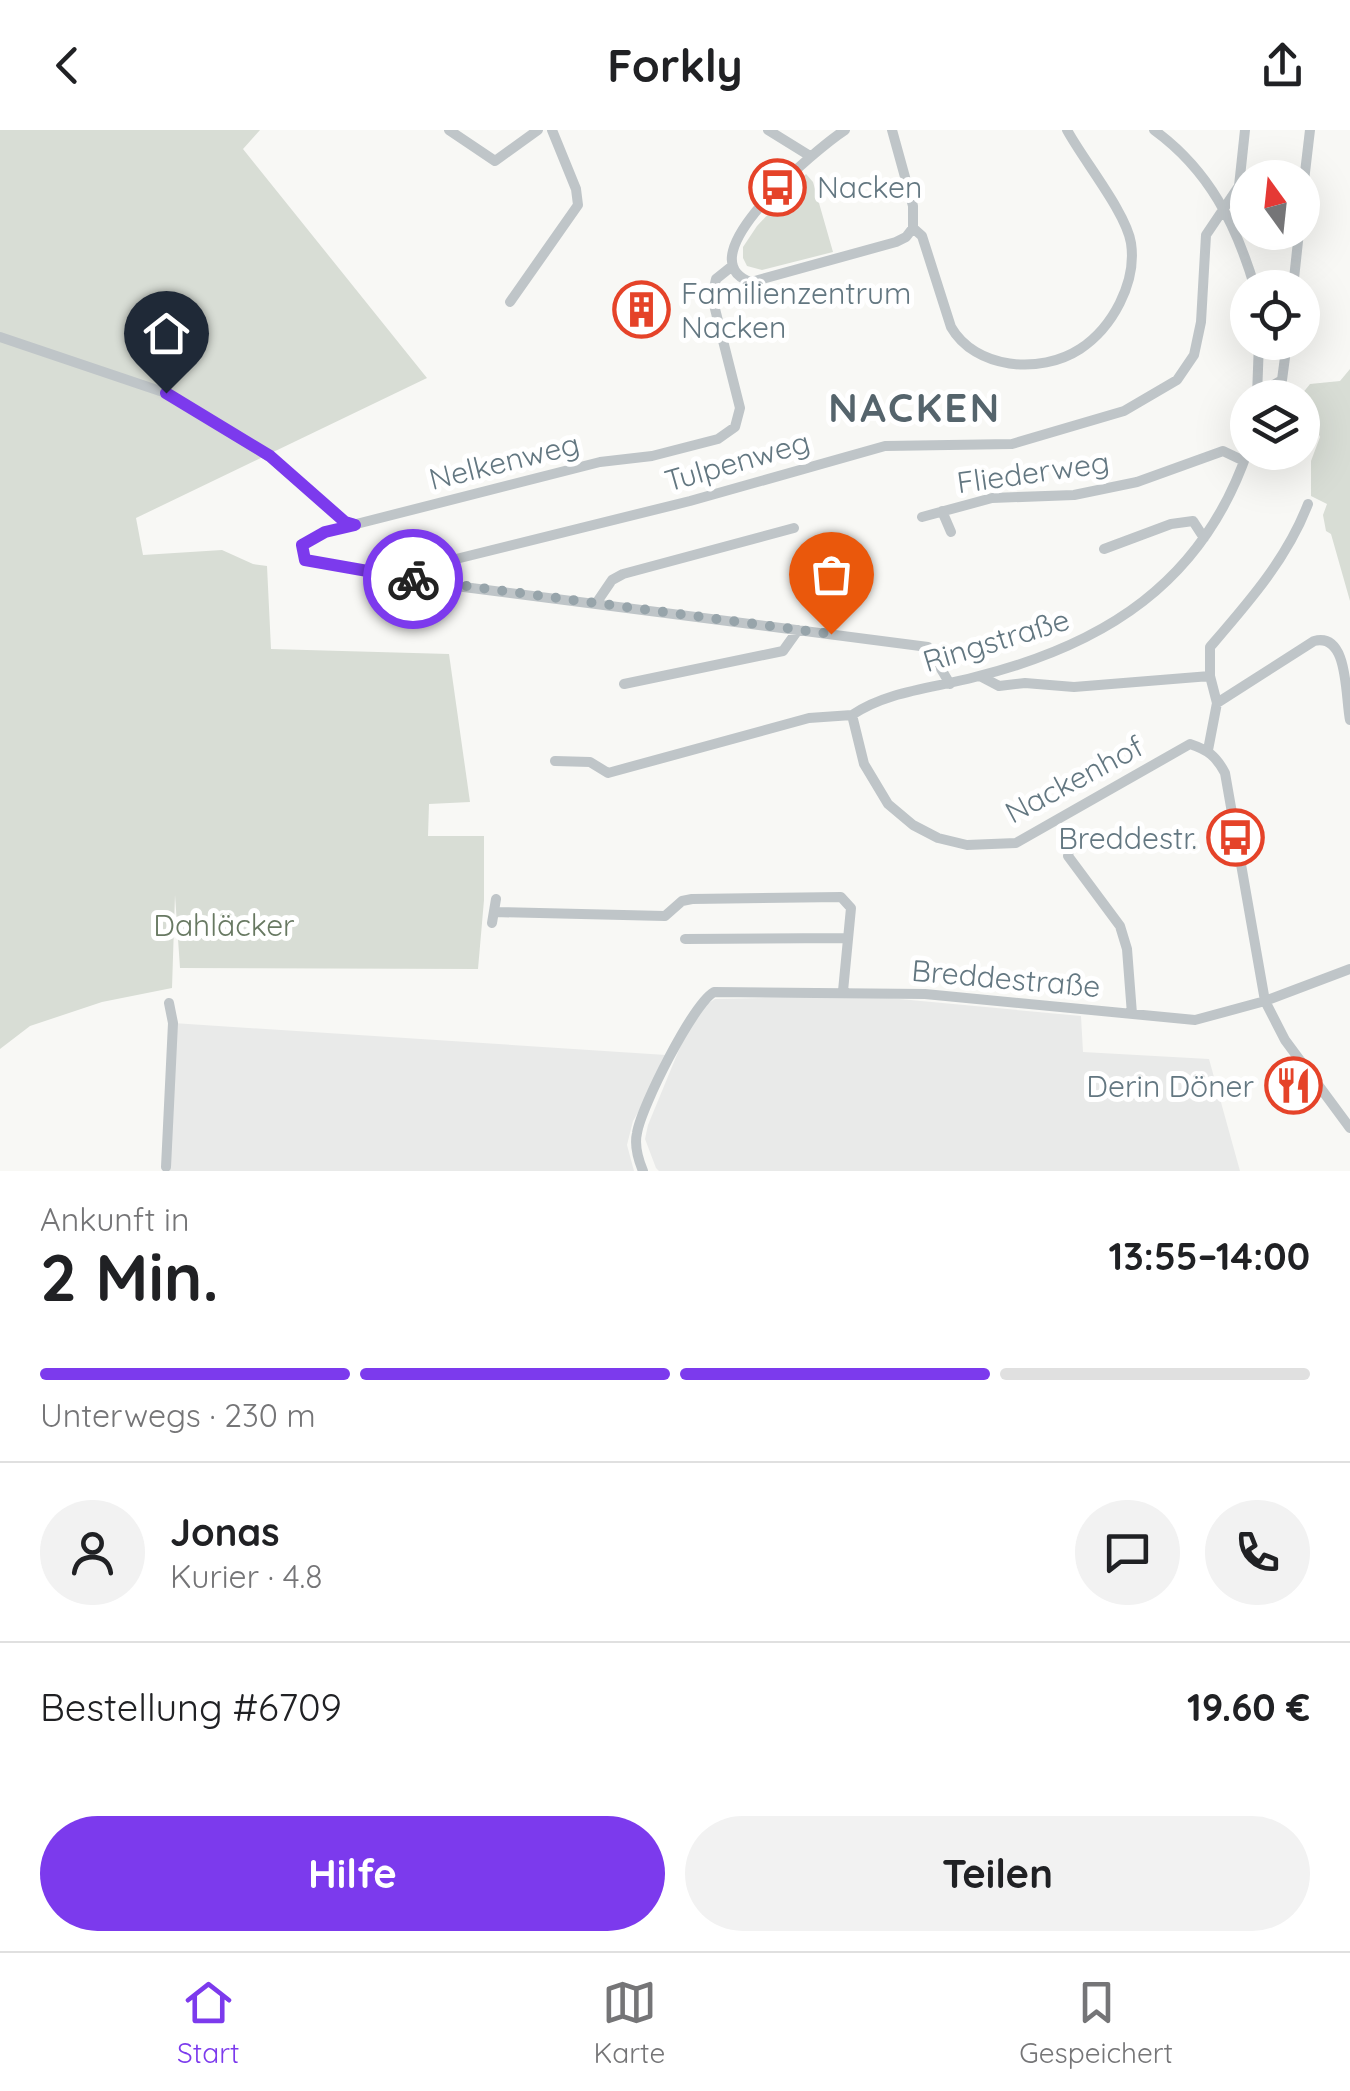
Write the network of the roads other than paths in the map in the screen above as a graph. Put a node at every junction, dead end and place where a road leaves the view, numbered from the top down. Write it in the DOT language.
graph roads {
  1 [pos="449,130"];
  2 [pos="538,130"];
  3 [pos="552,130"];
  4 [pos="768,130"];
  5 [pos="845,130"];
  6 [pos="892,130"];
  7 [pos="1067,130"];
  8 [pos="1154,130"];
  9 [pos="1244,130"];
  10 [pos="1310,130"];
  11 [pos="810,156"];
  12 [pos="1306,160"];
  13 [pos="1226,210"];
  14 [pos="913,228"];
  15 [pos="732,267"];
  16 [pos="1248,270"];
  17 [pos="510,302"];
  18 [pos="0,337"];
  19 [pos="1230,452"];
  20 [pos="1240,470"];
  21 [pos="1308,504"];
  22 [pos="942,511"];
  23 [pos="922,517"];
  24 [pos="355,525"];
  25 [pos="794,528"];
  26 [pos="951,532"];
  27 [pos="1204,538"];
  28 [pos="1104,549"];
  29 [pos="456,586"];
  30 [pos="597,602"];
  31 [pos="798,630"];
  32 [pos="980,676"];
  33 [pos="1210,676"];
  34 [pos="624,684"];
  35 [pos="950,684"];
  36 [pos="1217,703"];
  37 [pos="852,715"];
  38 [pos="1350,720"];
  39 [pos="1208,750"];
  40 [pos="554,761"];
  41 [pos="1070,847"];
  42 [pos="494,911"];
  43 [pos="847,938"];
  44 [pos="685,939"];
  45 [pos="1350,969"];
  46 [pos="843,991"];
  47 [pos="1265,1001"];
  48 [pos="168,1003"];
  49 [pos="1132,1014"];
  50 [pos="1350,1128"];
  51 [pos="165,1170"];
  52 [pos="643,1171"];
  1 -- 2 [label="street"];
  3 -- 17 [label="street"];
  4 -- 11 [label="street"];
  5 -- 11 [label="street"];
  6 -- 14 [label="street"];
  7 -- 14 [label="street"];
  8 -- 13 [label="street"];
  9 -- 13 [label="street"];
  10 -- 12 [label="street"];
  11 -- 15 [label="street"];
  13 -- 16 [label="street"];
  13 -- 29 [label="street, Tulpenweg"];
  14 -- 15 [label="street"];
  15 -- 24 [label="street, Nelkenweg"];
  18 -- 24 [label="street"];
  19 -- 22 [label="street, Fliederweg"];
  20 -- 27 [label="street, Ringstraße"];
  21 -- 33 [label="street"];
  22 -- 23 [label="street, Fliederweg"];
  22 -- 26 [label="street, Fliederweg"];
  24 -- 29 [label="street, Nelkenweg"];
  25 -- 30 [label="street"];
  27 -- 28 [label="street"];
  27 -- 32 [label="street, Ringstraße"];
  29 -- 30 [label="street"];
  30 -- 31 [label="street"];
  31 -- 34 [label="street"];
  31 -- 35 [label="street"];
  32 -- 33 [label="street"];
  32 -- 35 [label="street, Ringstraße"];
  33 -- 36 [label="street"];
  35 -- 37 [label="street, Ringstraße"];
  36 -- 38 [label="street"];
  36 -- 39 [label="street"];
  37 -- 39 [label="street, Nackenhof"];
  37 -- 40 [label="street, Ringstraße"];
  39 -- 47 [label="street"];
  41 -- 49 [label="street"];
  42 -- 43 [label="street"];
  43 -- 44 [label="street"];
  43 -- 46 [label="street"];
  45 -- 47 [label="street, Breddestraße"];
  46 -- 49 [label="street, Breddestraße"];
  46 -- 52 [label="street, Breddestraße"];
  47 -- 49 [label="street, Breddestraße"];
  47 -- 50 [label="street"];
  48 -- 51 [label="street"];
}
